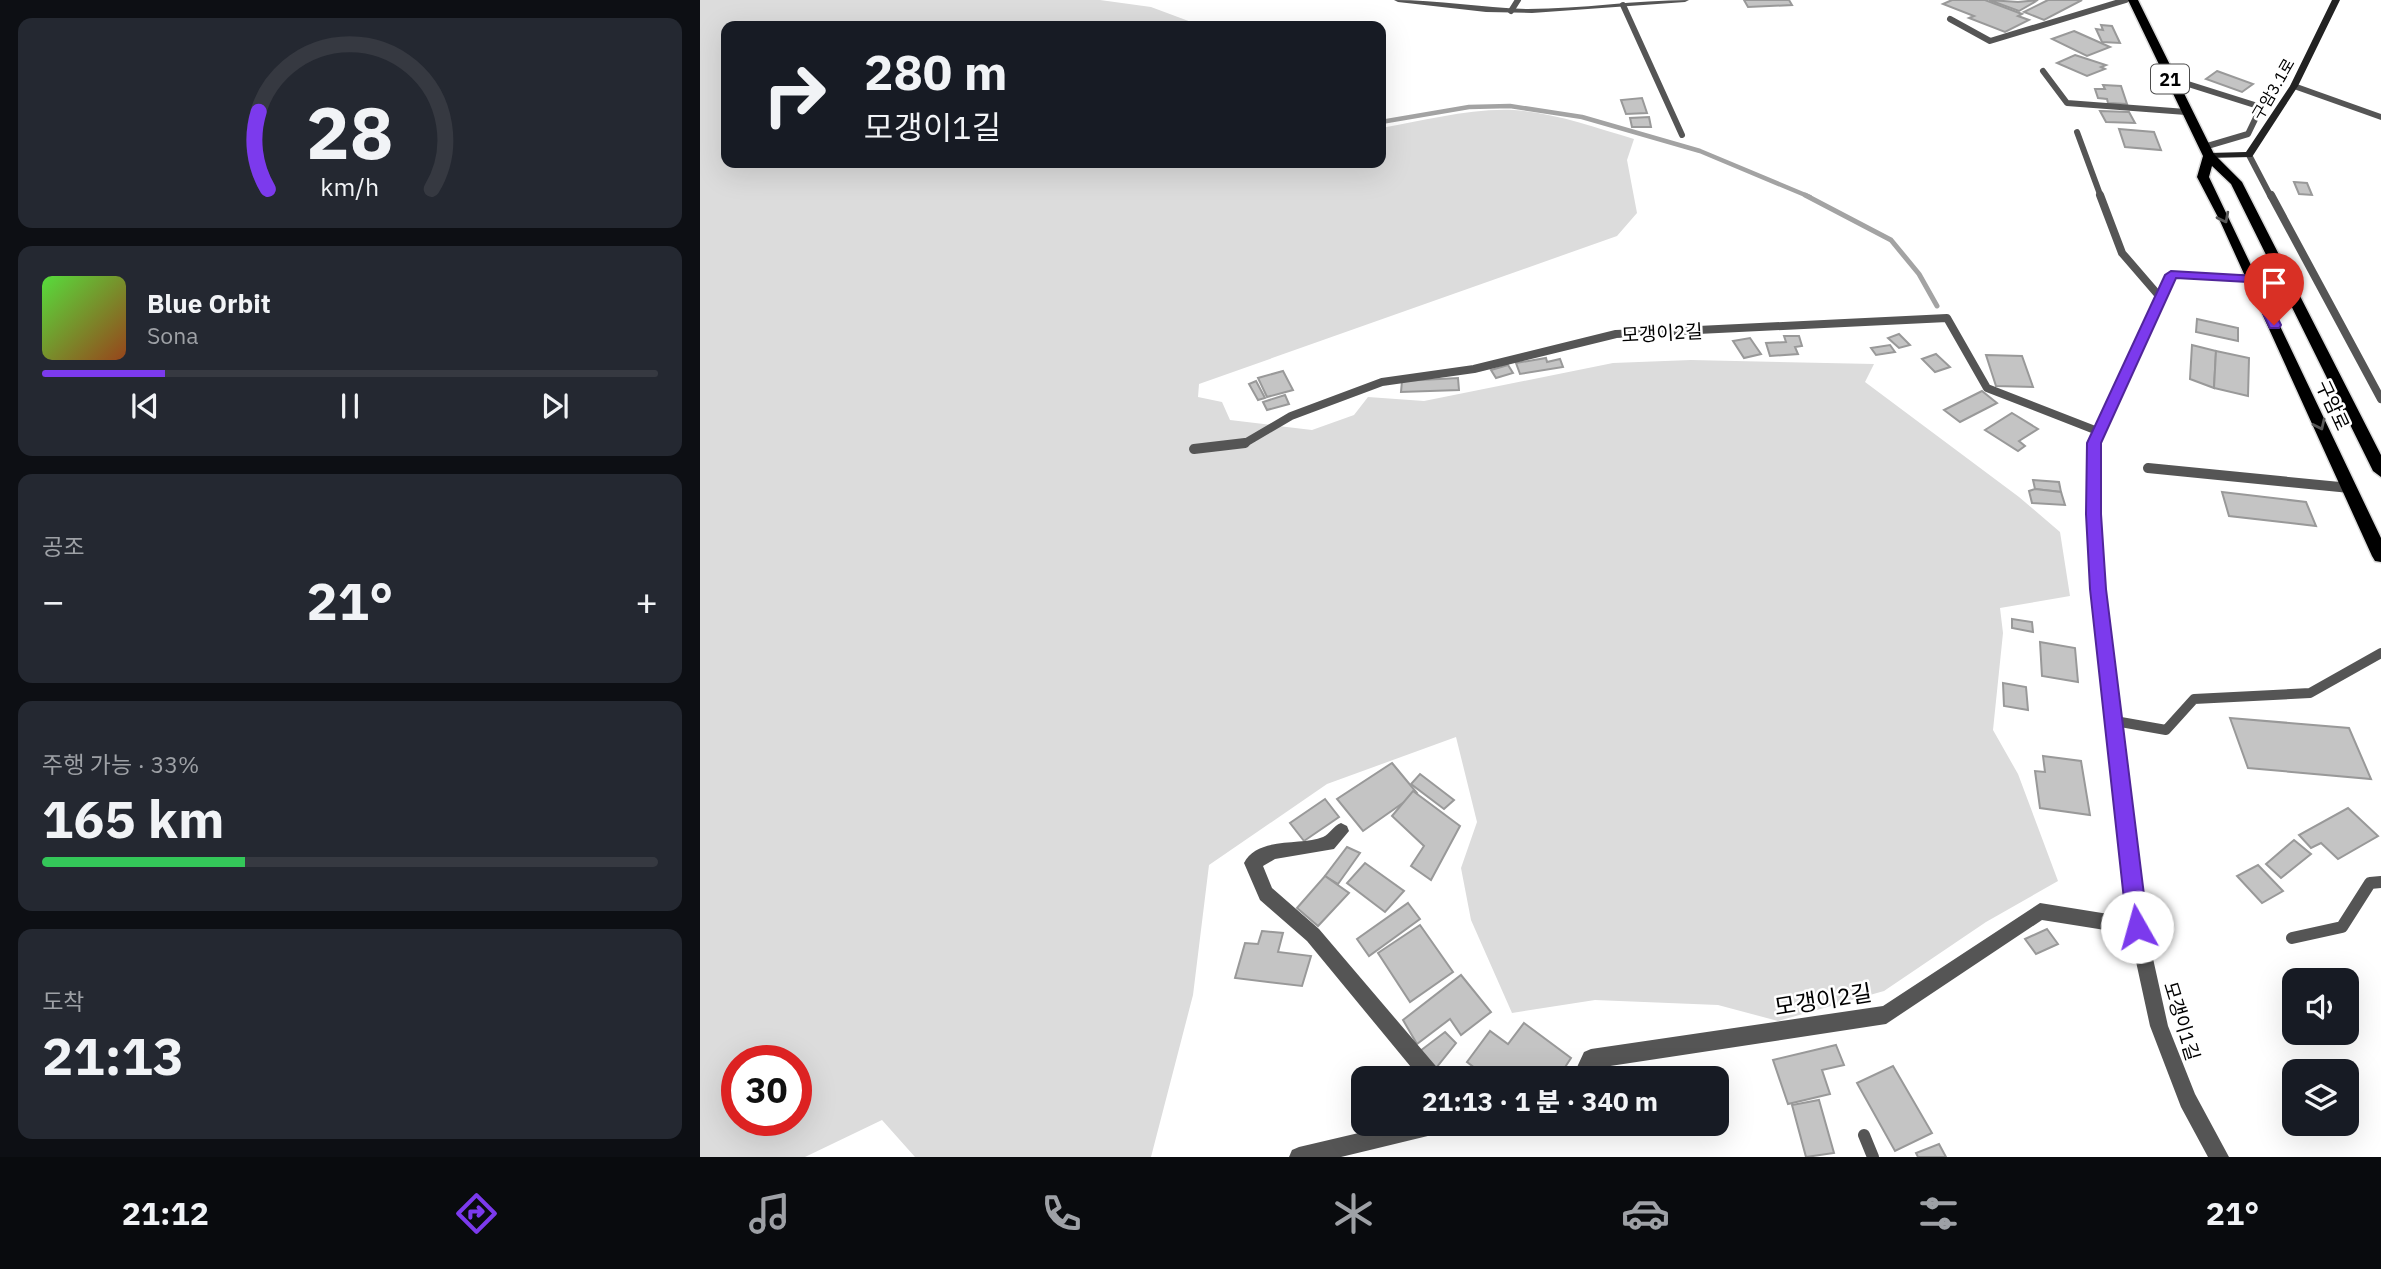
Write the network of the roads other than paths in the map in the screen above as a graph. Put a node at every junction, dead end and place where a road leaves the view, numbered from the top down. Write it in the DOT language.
graph roads {
  1 [pos="1398,0"];
  2 [pos="1518,0"];
  3 [pos="1685,0"];
  4 [pos="2126,0"];
  5 [pos="2133,0"];
  6 [pos="2336,0"];
  7 [pos="1623,5"];
  8 [pos="1511,11"];
  9 [pos="1950,19"];
  10 [pos="2043,71"];
  11 [pos="2169,78"];
  12 [pos="2294,86"];
  13 [pos="2186,112"];
  14 [pos="2381,117"];
  15 [pos="2077,132"];
  16 [pos="1682,135"];
  17 [pos="2206,152"];
  18 [pos="2249,155"];
  19 [pos="2253,278"];
  20 [pos="2160,297"];
  21 [pos="2381,400"];
  22 [pos="2100,432"];
  23 [pos="1194,449"];
  24 [pos="2148,468"];
  25 [pos="2381,471"];
  26 [pos="2350,488"];
  27 [pos="2381,556"];
  28 [pos="2381,653"];
  29 [pos="2115,721"];
  30 [pos="1341,831"];
  31 [pos="2381,882"];
  32 [pos="2137,927"];
  33 [pos="2292,938"];
  34 [pos="1423,1066"];
  35 [pos="1588,1066"];
  36 [pos="1864,1135"];
  37 [pos="1386,1136"];
  38 [pos="1299,1157"];
  39 [pos="1873,1157"];
  40 [pos="2219,1157"];
  1 -- 8 [label="street"];
  2 -- 8 [label="lane"];
  3 -- 7 [label="street"];
  4 -- 9 [label="lane"];
  5 -- 11 [label="main road, 구암로 / 21"];
  6 -- 12 [label="street, 구암3.1로"];
  7 -- 8 [label="street"];
  7 -- 16 [label="lane"];
  10 -- 13 [label="lane"];
  11 -- 13 [label="main road, 구암로 / 21"];
  11 -- 17 [label="lane"];
  12 -- 14 [label="street"];
  12 -- 18 [label="street, 구암3.1로"];
  13 -- 17 [label="main road, 구암로 / 21"];
  15 -- 20 [label="lane"];
  17 -- 18 [label="street"];
  17 -- 19 [label="main road, 구암로 / 21, one-way"];
  17 -- 25 [label="main road, 구암로 / 21"];
  18 -- 21 [label="lane"];
  19 -- 20 [label="street, 모갱이1길"];
  19 -- 26 [label="main road, 구암로 / 21, one-way"];
  20 -- 22 [label="street, 모갱이1길"];
  22 -- 23 [label="lane, 모갱이2길"];
  22 -- 29 [label="street, 모갱이1길"];
  24 -- 26 [label="lane"];
  26 -- 27 [label="main road, 구암로 / 21"];
  28 -- 29 [label="lane"];
  29 -- 32 [label="street, 모갱이1길"];
  30 -- 34 [label="street"];
  31 -- 33 [label="lane"];
  32 -- 35 [label="street, 모갱이2길"];
  32 -- 40 [label="street, 모갱이1길"];
  36 -- 39 [label="lane"];
  37 -- 38 [label="street"];
}
